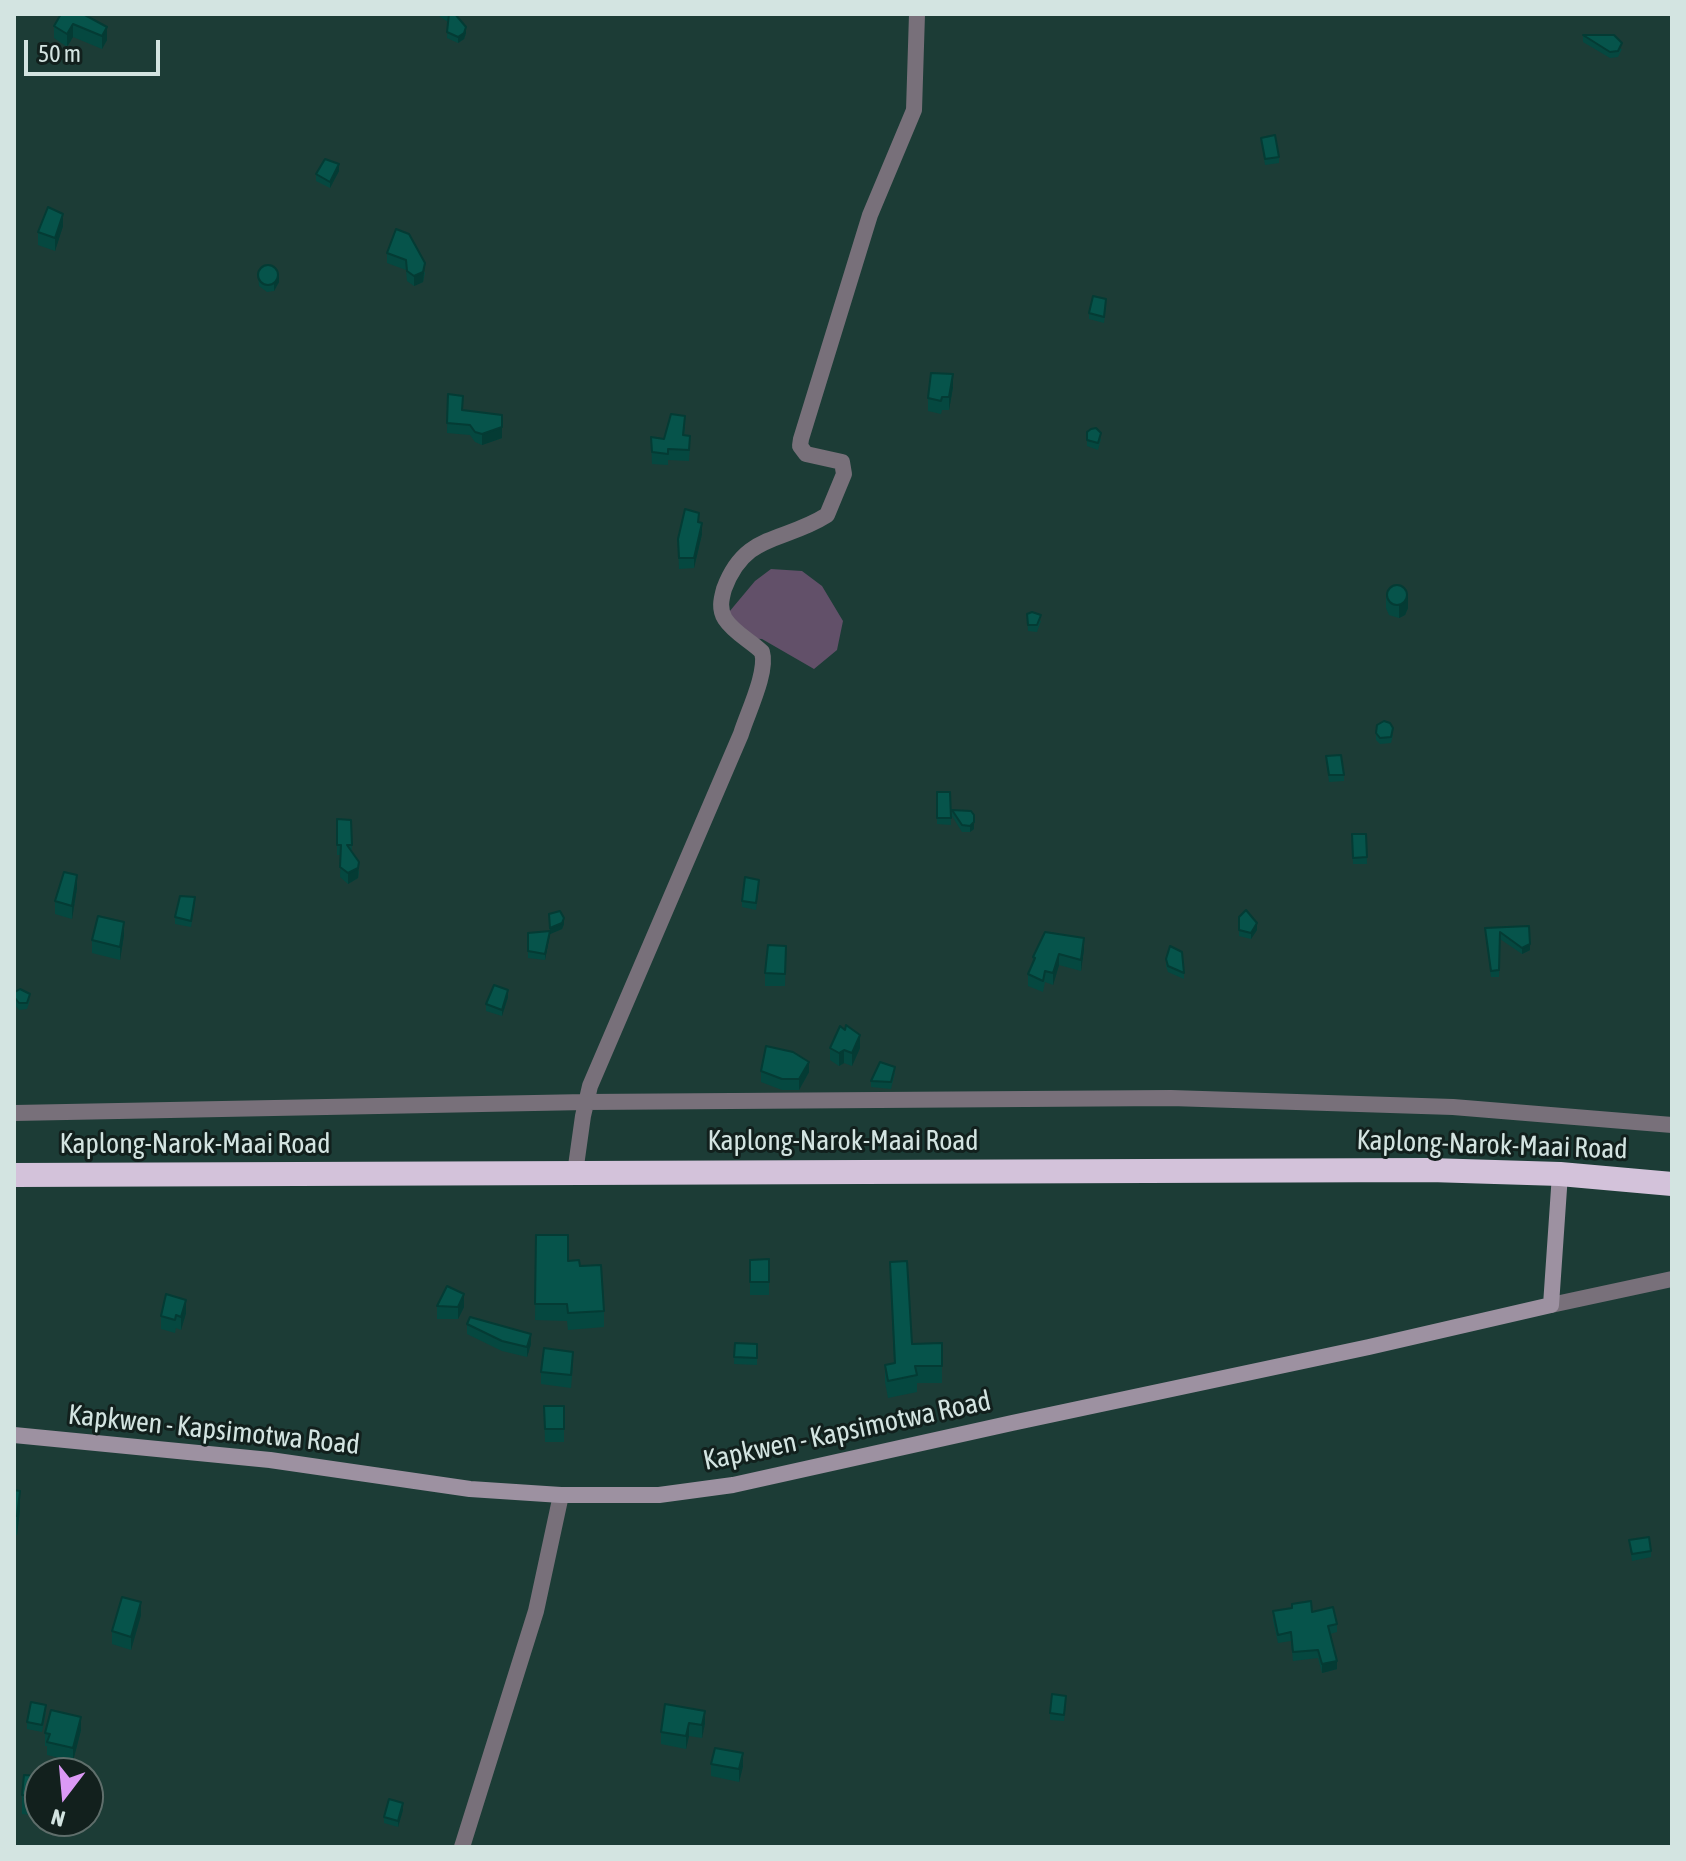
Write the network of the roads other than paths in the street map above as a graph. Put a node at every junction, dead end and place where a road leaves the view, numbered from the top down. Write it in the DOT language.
graph roads {
  1 [pos="917,14"];
  2 [pos="586,1102"];
  3 [pos="14,1113"];
  4 [pos="1672,1125"];
  5 [pos="575,1173"];
  6 [pos="1560,1174"];
  7 [pos="14,1175"];
  8 [pos="1672,1184"];
  9 [pos="1672,1279"];
  10 [pos="1551,1305"];
  11 [pos="14,1435"];
  12 [pos="561,1495"];
  13 [pos="462,1847"];
  1 -- 2 [label="street"];
  2 -- 3 [label="street"];
  2 -- 4 [label="street"];
  2 -- 5 [label="street"];
  5 -- 6 [label="highway, Kaplong-Narok-Maai Road"];
  5 -- 7 [label="highway, Kaplong-Narok-Maai Road"];
  6 -- 8 [label="highway, Kaplong-Narok-Maai Road"];
  6 -- 10 [label="street"];
  9 -- 10 [label="street"];
  10 -- 12 [label="street, Kapkwen - Kapsimotwa Road"];
  11 -- 12 [label="street, Kapkwen - Kapsimotwa Road"];
  12 -- 13 [label="street"];
}
